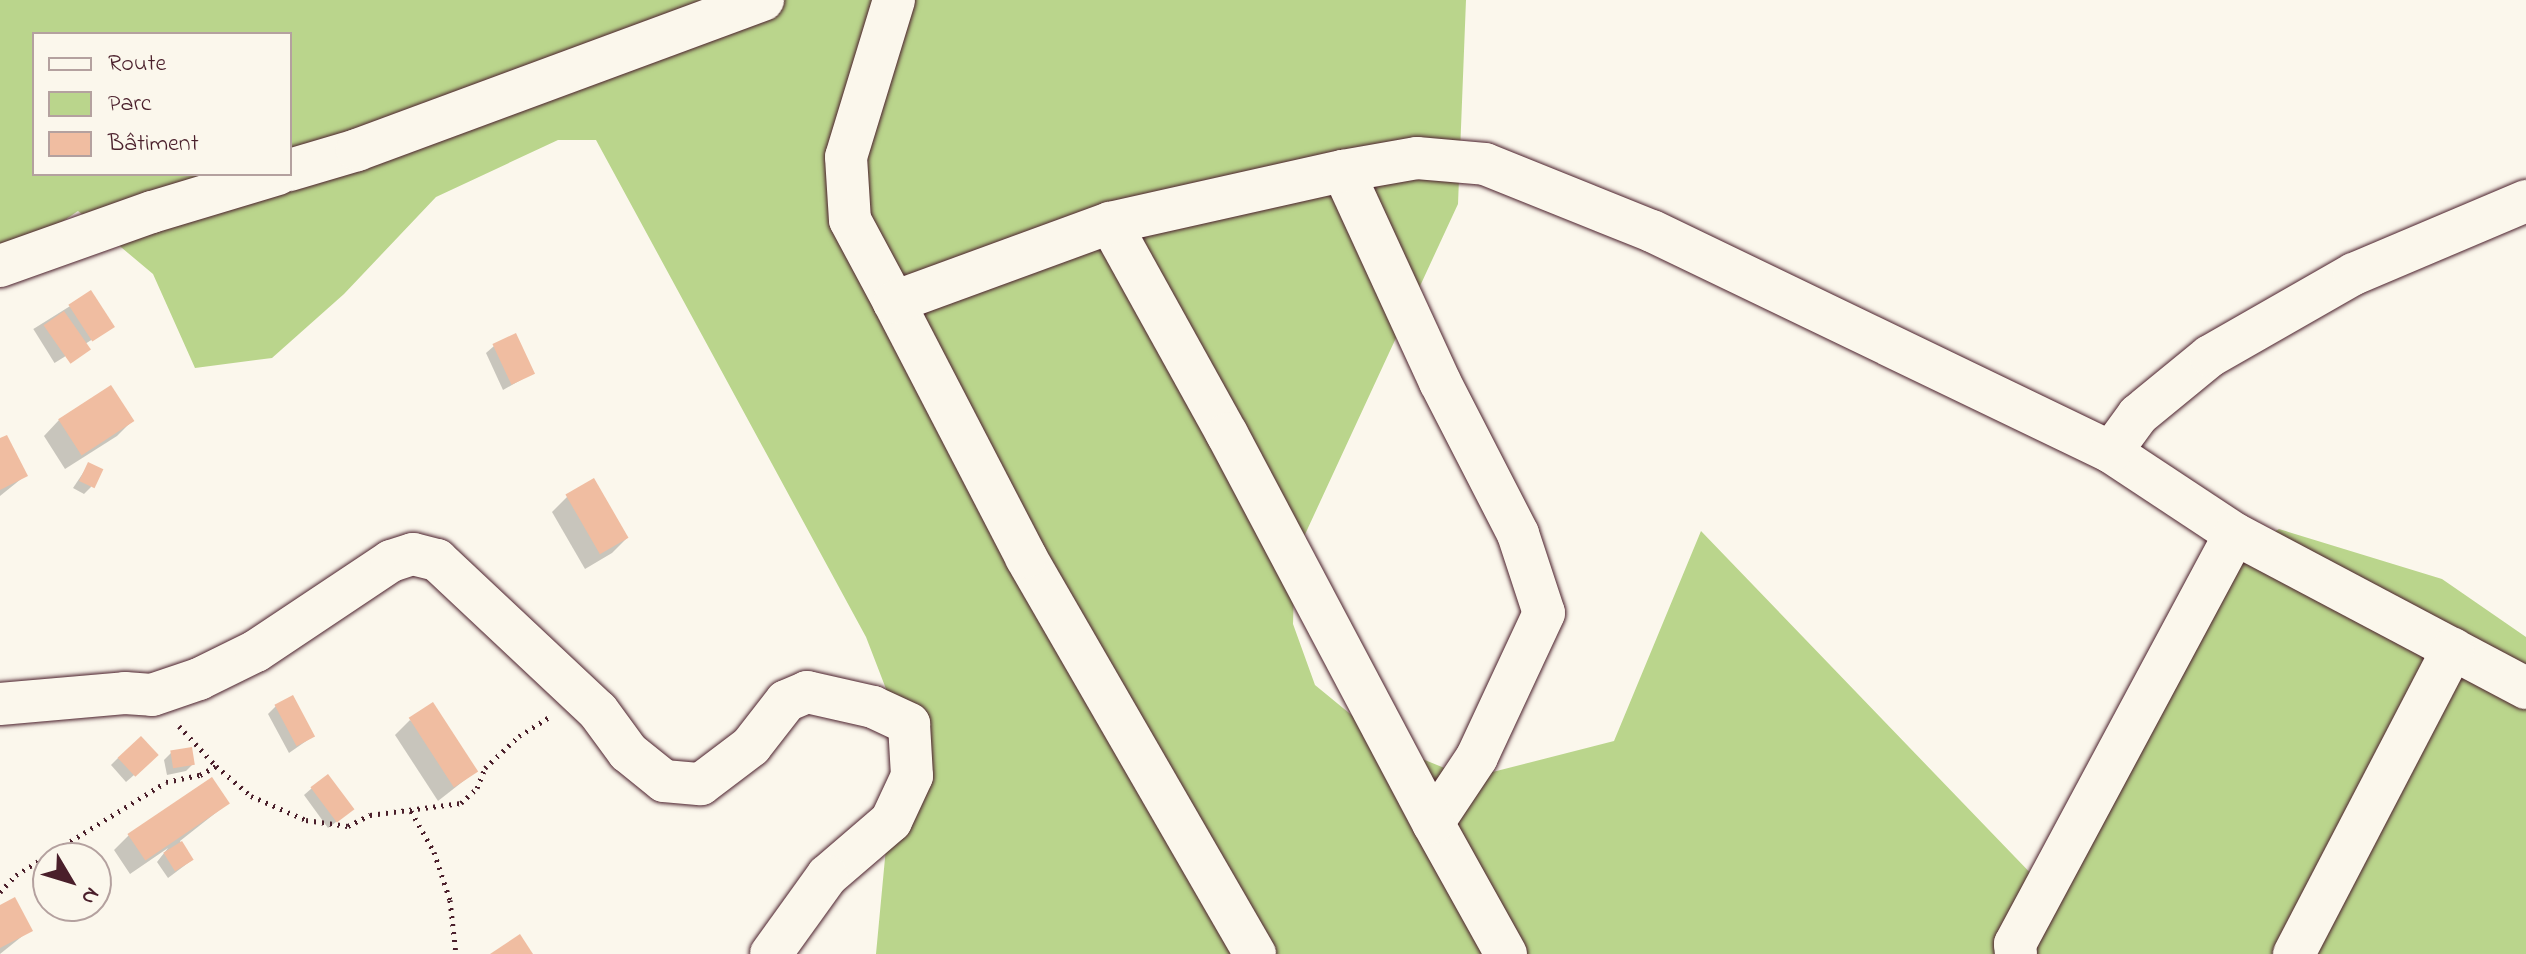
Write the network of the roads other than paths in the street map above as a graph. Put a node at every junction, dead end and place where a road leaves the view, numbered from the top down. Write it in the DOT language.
graph roads {
  1 [pos="763,0"];
  2 [pos="894,0"];
  3 [pos="292,169"];
  4 [pos="1343,171"];
  5 [pos="271,176"];
  6 [pos="2526,201"];
  7 [pos="1110,223"];
  8 [pos="0,266"];
  9 [pos="894,302"];
  10 [pos="2111,452"];
  11 [pos="2235,534"];
  12 [pos="2453,649"];
  13 [pos="2526,688"];
  14 [pos="0,704"];
  15 [pos="1433,823"];
  16 [pos="771,954"];
  17 [pos="1255,954"];
  18 [pos="1506,954"];
  19 [pos="2016,954"];
  20 [pos="2294,954"];
  1 -- 3 [label="street"];
  2 -- 9 [label="street"];
  4 -- 7 [label="street"];
  4 -- 10 [label="street"];
  4 -- 15 [label="street"];
  5 -- 8 [label="street"];
  6 -- 10 [label="street"];
  7 -- 9 [label="street"];
  7 -- 15 [label="street"];
  9 -- 17 [label="street"];
  10 -- 11 [label="street"];
  11 -- 12 [label="street"];
  11 -- 19 [label="street"];
  12 -- 13 [label="street"];
  12 -- 20 [label="street"];
  14 -- 16 [label="street"];
  15 -- 18 [label="street"];
}
